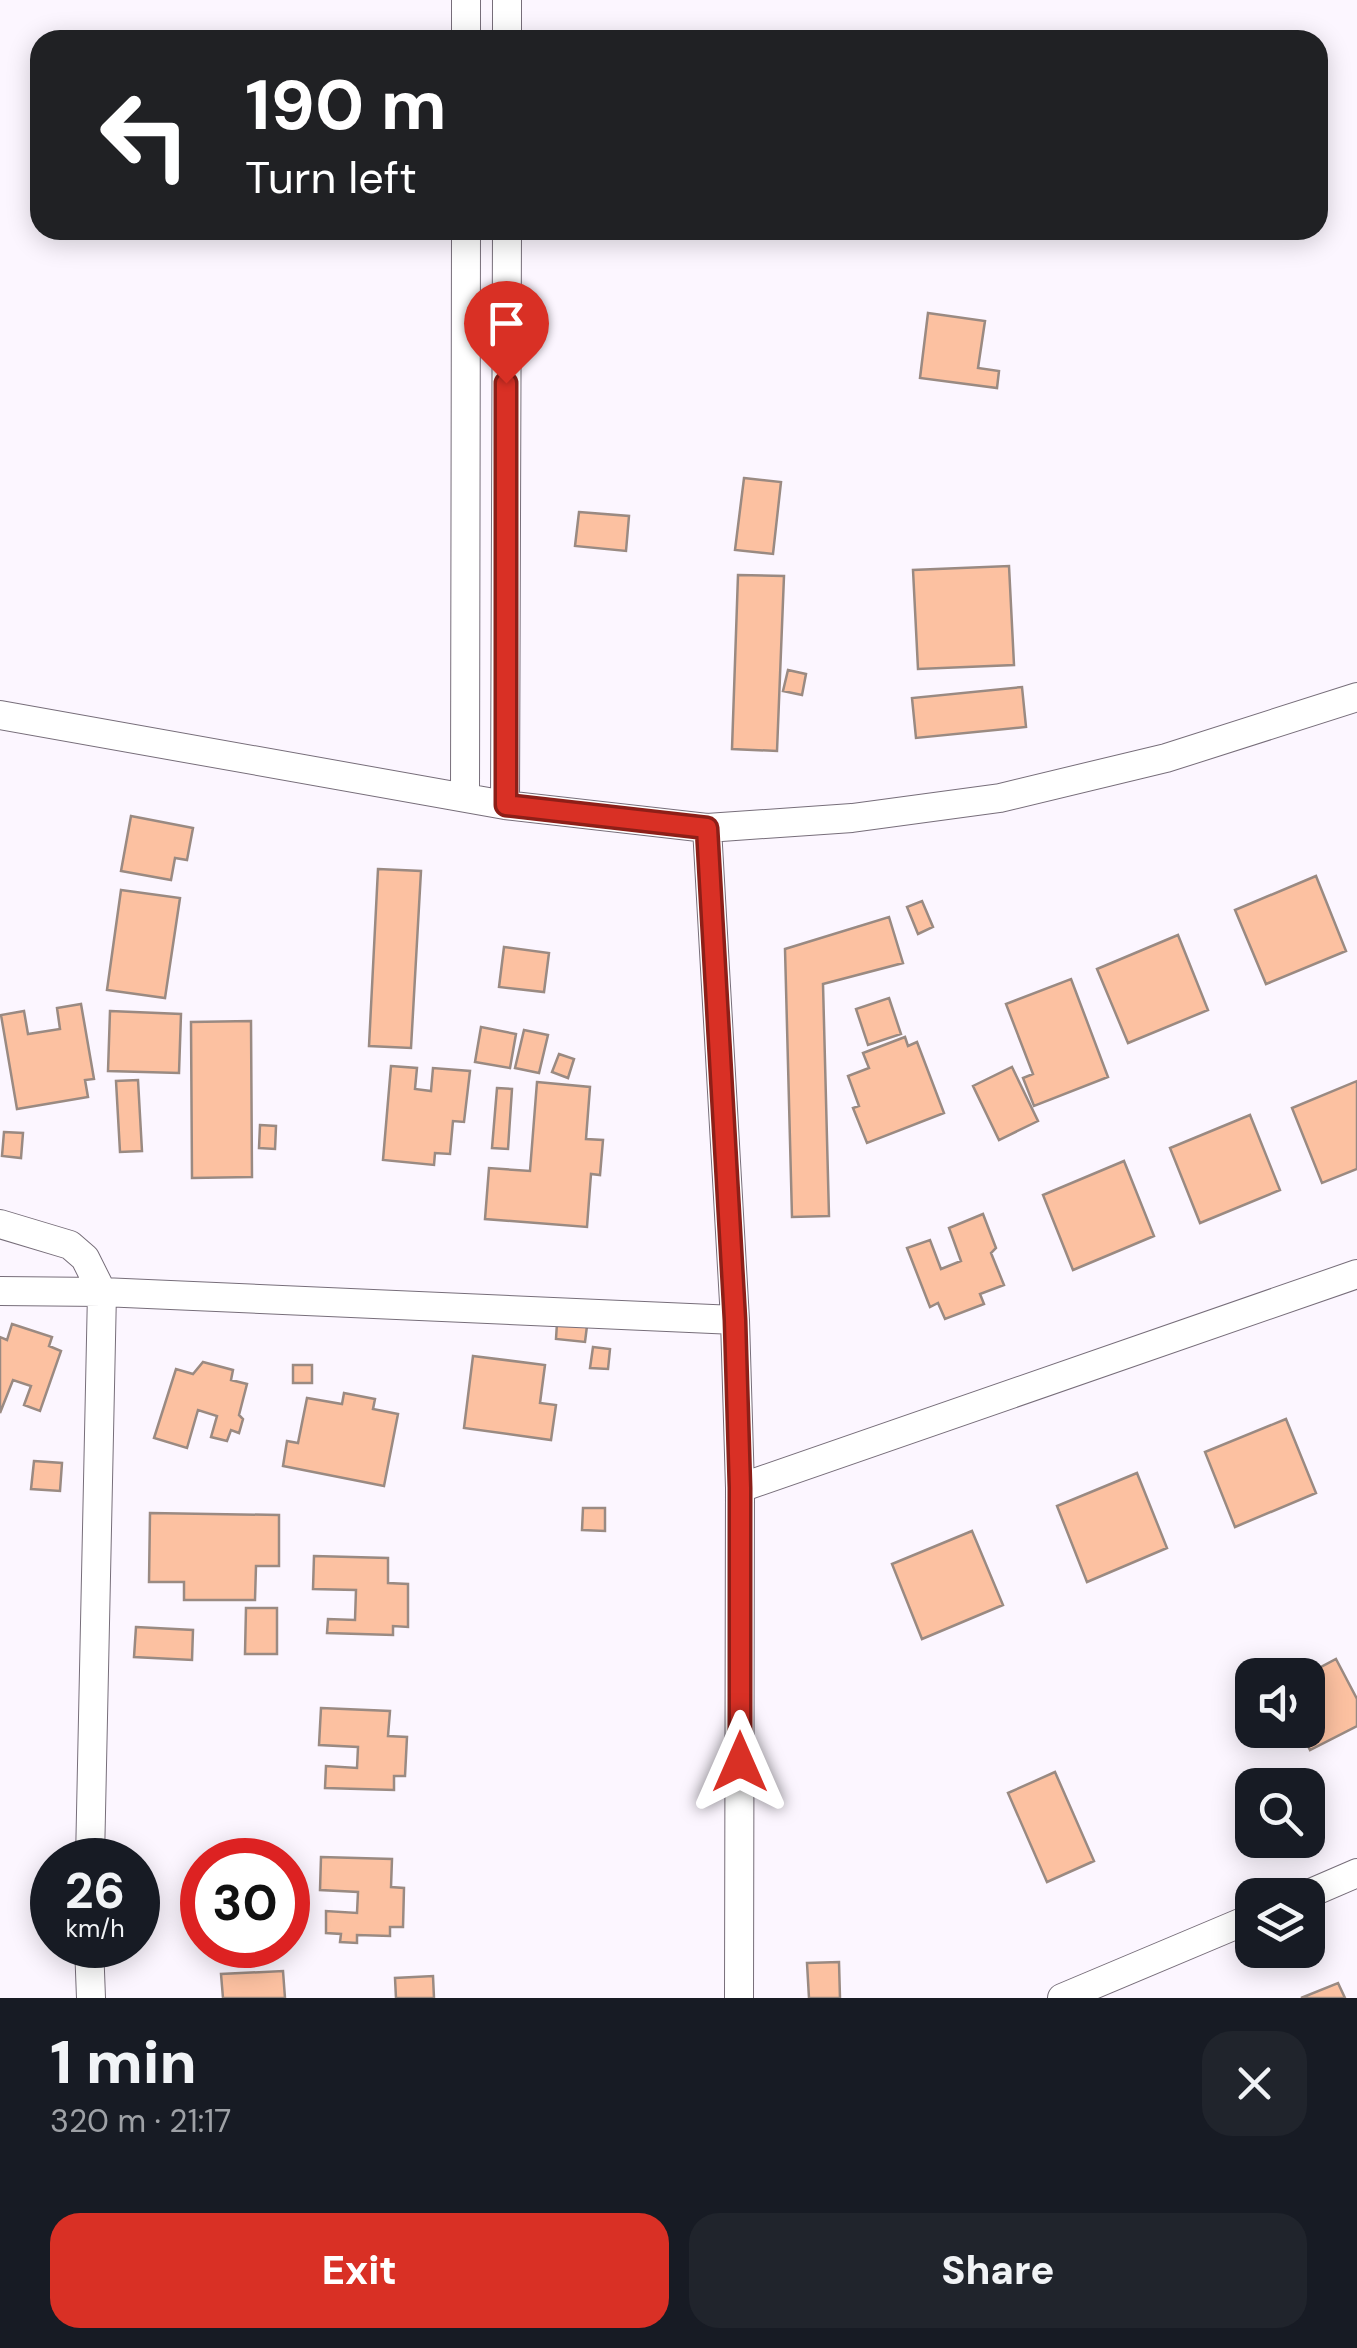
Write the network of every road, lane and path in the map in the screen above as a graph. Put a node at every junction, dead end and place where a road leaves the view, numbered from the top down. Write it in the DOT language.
graph roads {
  1 [pos="466,0"];
  2 [pos="508,0"];
  3 [pos="466,30"];
  4 [pos="507,30"];
  5 [pos="466,240"];
  6 [pos="507,240"];
  7 [pos="1357,697"];
  8 [pos="0,715"];
  9 [pos="466,796"];
  10 [pos="506,805"];
  11 [pos="707,828"];
  12 [pos="0,1224"];
  13 [pos="1357,1274"];
  14 [pos="0,1291"];
  15 [pos="102,1292"];
  16 [pos="735,1320"];
  17 [pos="740,1488"];
  18 [pos="90,1838"];
  19 [pos="1357,1873"];
  20 [pos="1325,1887"];
  21 [pos="1235,1925"];
  22 [pos="90,1968"];
  23 [pos="91,1998"];
  24 [pos="740,1998"];
  25 [pos="1062,1998"];
  1 -- 3 [label="street"];
  2 -- 4 [label="street"];
  5 -- 9 [label="street"];
  6 -- 10 [label="street"];
  7 -- 11 [label="street"];
  8 -- 9 [label="street"];
  9 -- 10 [label="street"];
  10 -- 11 [label="street"];
  11 -- 16 [label="street"];
  12 -- 15 [label="street"];
  13 -- 17 [label="street"];
  14 -- 15 [label="street"];
  15 -- 16 [label="street"];
  15 -- 18 [label="street"];
  16 -- 17 [label="street"];
  17 -- 24 [label="street"];
  19 -- 20 [label="street"];
  21 -- 25 [label="street"];
  22 -- 23 [label="street"];
}
